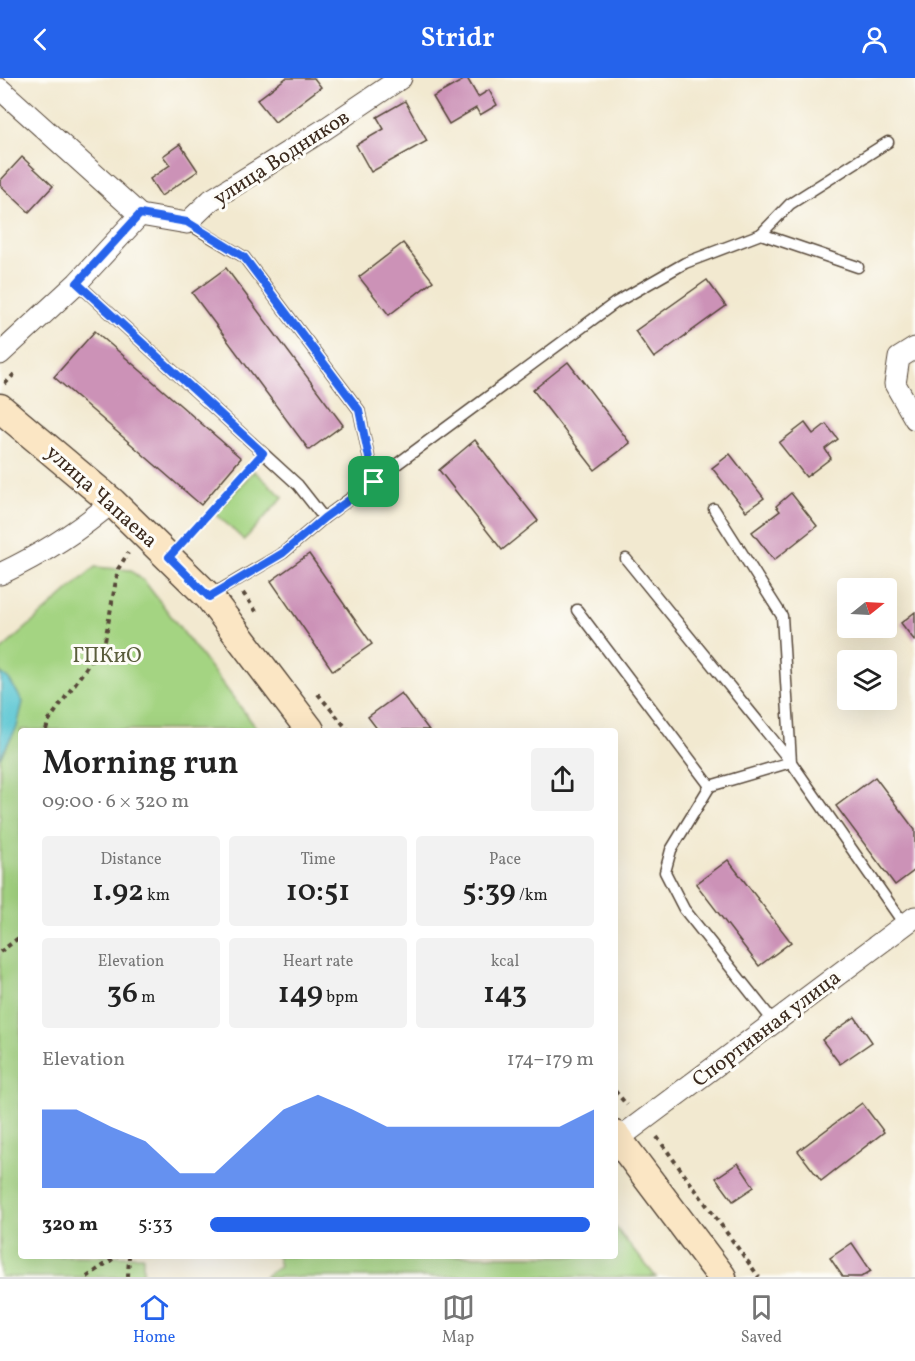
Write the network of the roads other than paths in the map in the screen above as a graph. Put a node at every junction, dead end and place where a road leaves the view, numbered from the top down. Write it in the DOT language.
graph roads {
  1 [pos="401,78"];
  2 [pos="0,89"];
  3 [pos="888,142"];
  4 [pos="140,214"];
  5 [pos="187,222"];
  6 [pos="761,234"];
  7 [pos="858,267"];
  8 [pos="77,283"];
  9 [pos="915,348"];
  10 [pos="0,354"];
  11 [pos="0,408"];
  12 [pos="915,419"];
  13 [pos="374,482"];
  14 [pos="112,502"];
  15 [pos="714,509"];
  16 [pos="324,518"];
  17 [pos="626,559"];
  18 [pos="0,574"];
  19 [pos="209,597"];
  20 [pos="577,610"];
  21 [pos="308,728"];
  22 [pos="791,762"];
  23 [pos="710,786"];
  24 [pos="910,921"];
  25 [pos="774,1022"];
  26 [pos="618,1136"];
  27 [pos="618,1138"];
  28 [pos="722,1277"];
  1 -- 5 [label="street, улица Водников"];
  2 -- 4 [label="street"];
  3 -- 6 [label="lane"];
  4 -- 5 [label="street"];
  4 -- 8 [label="street"];
  5 -- 13 [label="lane"];
  6 -- 7 [label="lane"];
  6 -- 13 [label="lane"];
  8 -- 10 [label="street"];
  8 -- 16 [label="lane"];
  9 -- 12 [label="street"];
  11 -- 14 [label="main road, улица Чапаева"];
  13 -- 16 [label="lane"];
  14 -- 18 [label="street"];
  14 -- 19 [label="main road, улица Чапаева"];
  15 -- 22 [label="lane"];
  16 -- 19 [label="lane"];
  17 -- 22 [label="lane"];
  19 -- 21 [label="main road, улица Чапаева"];
  20 -- 23 [label="lane"];
  22 -- 23 [label="lane"];
  22 -- 24 [label="lane"];
  23 -- 25 [label="lane"];
  24 -- 25 [label="street, Спортивная улица"];
  25 -- 26 [label="street, Спортивная улица"];
  27 -- 28 [label="main road"];
}
